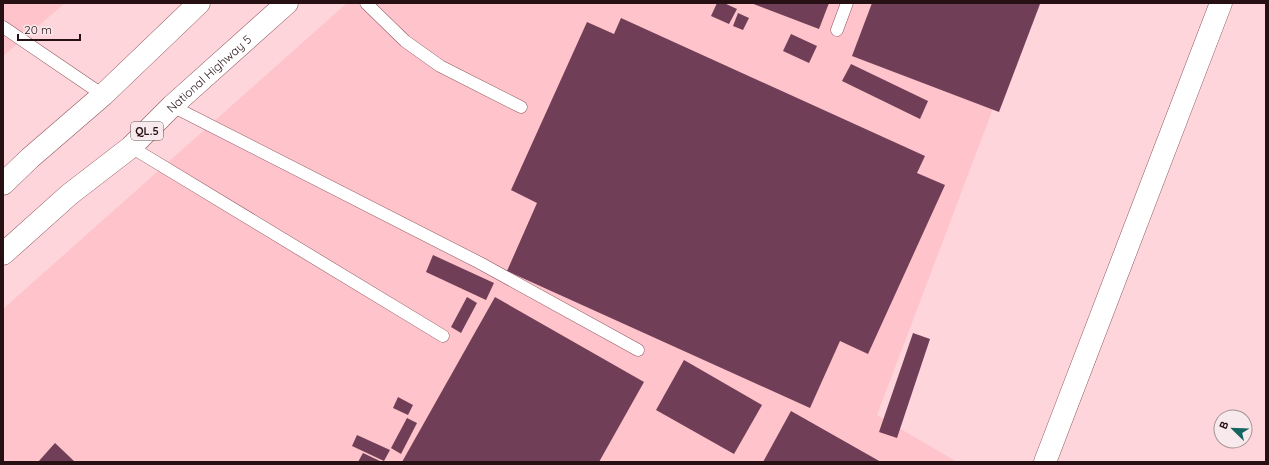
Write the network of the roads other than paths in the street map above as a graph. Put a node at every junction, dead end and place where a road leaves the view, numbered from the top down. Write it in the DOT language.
graph roads {
  1 [pos="199,3"];
  2 [pos="287,3"];
  3 [pos="366,3"];
  4 [pos="847,3"];
  5 [pos="1221,3"];
  6 [pos="3,27"];
  7 [pos="837,30"];
  8 [pos="103,94"];
  9 [pos="172,106"];
  10 [pos="521,107"];
  11 [pos="131,147"];
  12 [pos="3,184"];
  13 [pos="3,254"];
  14 [pos="443,336"];
  15 [pos="638,350"];
  16 [pos="1044,462"];
  1 -- 8 [label="main road"];
  2 -- 9 [label="main road, National Highway 5 / QL.5"];
  3 -- 10 [label="lane"];
  4 -- 7 [label="lane"];
  5 -- 16 [label="main road"];
  6 -- 8 [label="lane"];
  8 -- 12 [label="main road"];
  9 -- 11 [label="main road, National Highway 5 / QL.5"];
  9 -- 15 [label="lane"];
  11 -- 13 [label="main road, National Highway 5 / QL.5"];
  11 -- 14 [label="lane"];
}
